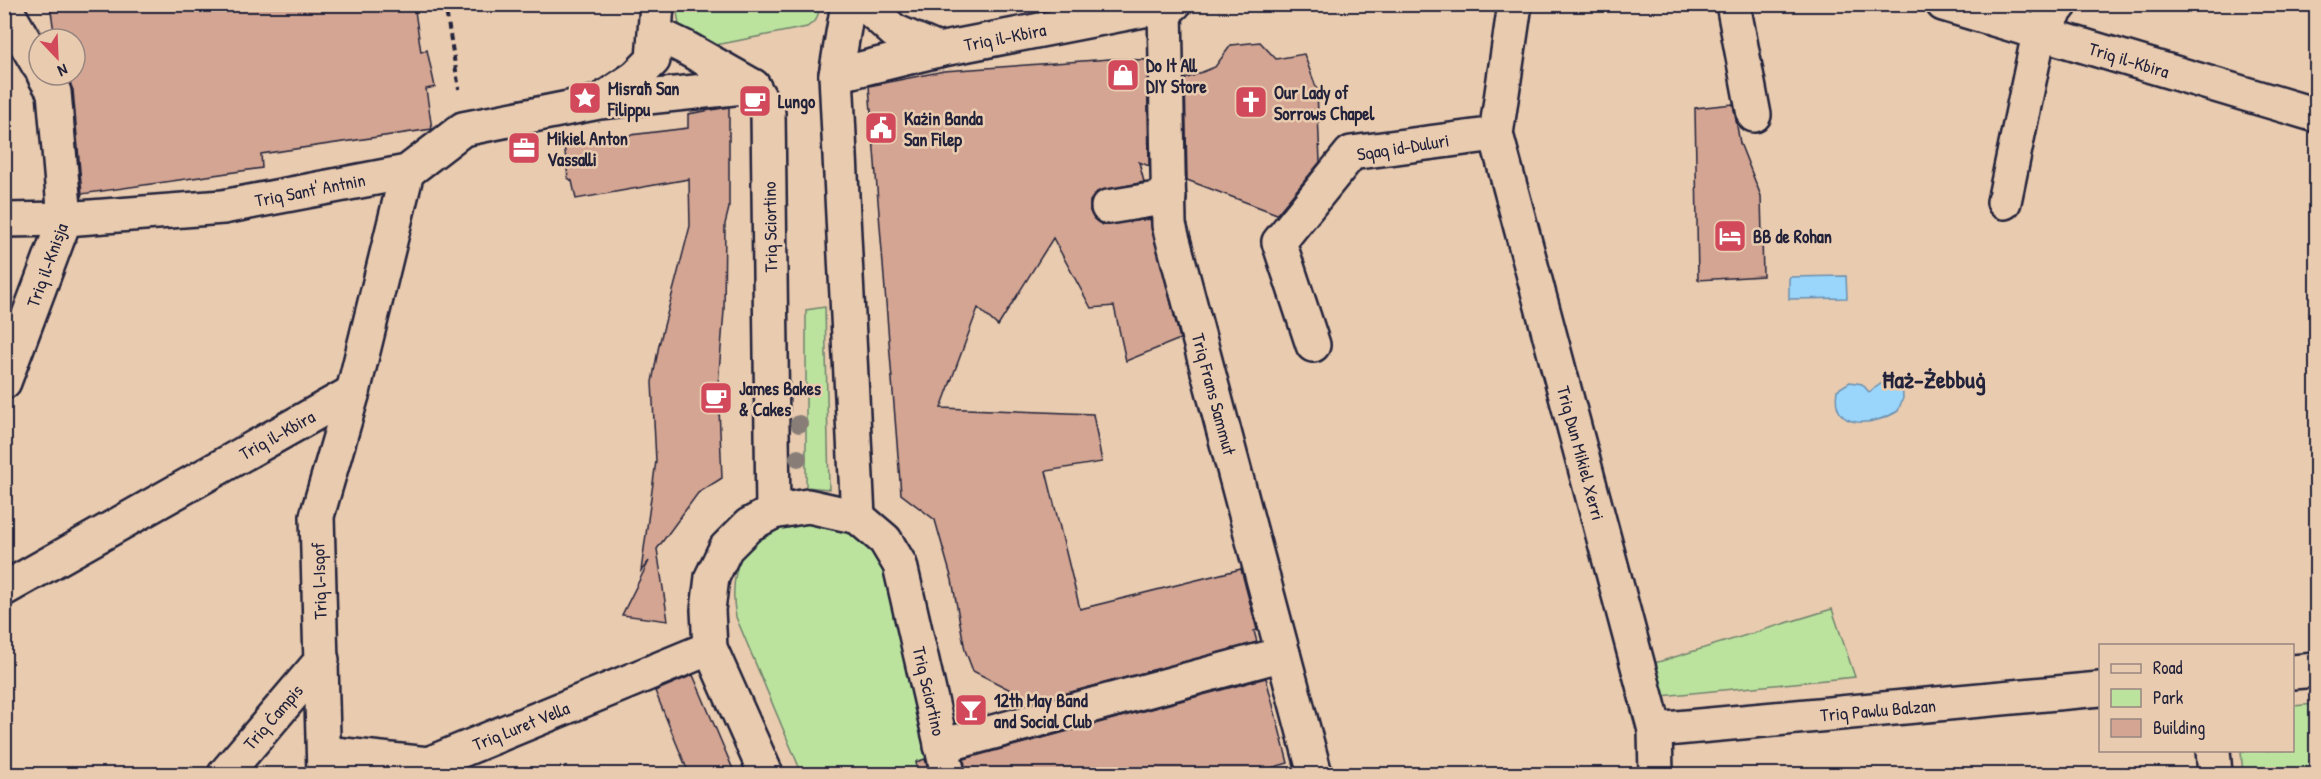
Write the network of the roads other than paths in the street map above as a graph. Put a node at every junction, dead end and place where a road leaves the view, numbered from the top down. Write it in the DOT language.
graph roads {
  1 [pos="848,4"];
  2 [pos="864,4"];
  3 [pos="1515,4"];
  4 [pos="1733,4"];
  5 [pos="1943,4"];
  6 [pos="2061,4"];
  7 [pos="1170,5"];
  8 [pos="4,6"];
  9 [pos="657,20"];
  10 [pos="2039,33"];
  11 [pos="27,45"];
  12 [pos="938,50"];
  13 [pos="837,75"];
  14 [pos="753,86"];
  15 [pos="51,87"];
  16 [pos="599,102"];
  17 [pos="1754,115"];
  18 [pos="2316,115"];
  19 [pos="1496,134"];
  20 [pos="407,172"];
  21 [pos="1169,198"];
  22 [pos="2004,202"];
  23 [pos="1108,207"];
  24 [pos="65,219"];
  25 [pos="4,220"];
  26 [pos="1313,345"];
  27 [pos="4,382"];
  28 [pos="353,392"];
  29 [pos="773,512"];
  30 [pos="858,517"];
  31 [pos="4,589"];
  32 [pos="710,648"];
  33 [pos="1283,654"];
  34 [pos="322,660"];
  35 [pos="2316,670"];
  36 [pos="2294,672"];
  37 [pos="2099,689"];
  38 [pos="1654,730"];
  39 [pos="2213,752"];
  40 [pos="944,760"];
  41 [pos="325,764"];
  42 [pos="225,774"];
  43 [pos="766,774"];
  44 [pos="1315,774"];
  45 [pos="1656,774"];
  46 [pos="2215,774"];
  1 -- 13 [label="street"];
  2 -- 12 [label="street"];
  3 -- 19 [label="street"];
  4 -- 17 [label="street"];
  5 -- 10 [label="street, Triq il-Kbira"];
  6 -- 10 [label="street"];
  7 -- 12 [label="street, Triq il-Kbira"];
  7 -- 21 [label="street, Triq Frans Sammut"];
  8 -- 11 [label="street"];
  9 -- 14 [label="street"];
  9 -- 16 [label="street, Triq Sant' Antnin"];
  10 -- 18 [label="street, Triq il-Kbira"];
  10 -- 22 [label="street"];
  12 -- 13 [label="street, Triq il-Kbira"];
  13 -- 30 [label="street"];
  14 -- 16 [label="street, Triq Sant' Antnin"];
  14 -- 29 [label="street, Triq Sciortino"];
  15 -- 24 [label="street, Triq il-Knisja"];
  16 -- 20 [label="street, Triq Sant' Antnin"];
  19 -- 26 [label="street, Sqaq id-Duluri"];
  19 -- 38 [label="street, Triq Dun Mikiel Xerri"];
  20 -- 24 [label="street, Triq Sant' Antnin"];
  20 -- 28 [label="street"];
  21 -- 23 [label="street"];
  21 -- 33 [label="street, Triq Frans Sammut"];
  24 -- 25 [label="street, Triq Sant' Antnin"];
  24 -- 27 [label="street, Triq il-Knisja"];
  28 -- 31 [label="street, Triq il-Kbira"];
  28 -- 34 [label="street, Triq l-Isqof"];
  29 -- 30 [label="street, Triq Sciortino"];
  29 -- 32 [label="street, Triq Sciortino"];
  30 -- 40 [label="street, Triq Sciortino"];
  32 -- 41 [label="street, Triq Luret Vella"];
  32 -- 43 [label="street, Triq Sciortino"];
  33 -- 40 [label="street"];
  33 -- 44 [label="street, Triq Frans Sammut"];
  34 -- 41 [label="street, Triq l-Isqof"];
  34 -- 42 [label="street, Triq Ċampis"];
  35 -- 36 [label="street"];
  37 -- 38 [label="street, Triq Pawlu Balzan"];
  38 -- 45 [label="street, Triq Dun Mikiel Xerri"];
  39 -- 46 [label="street"];
}
